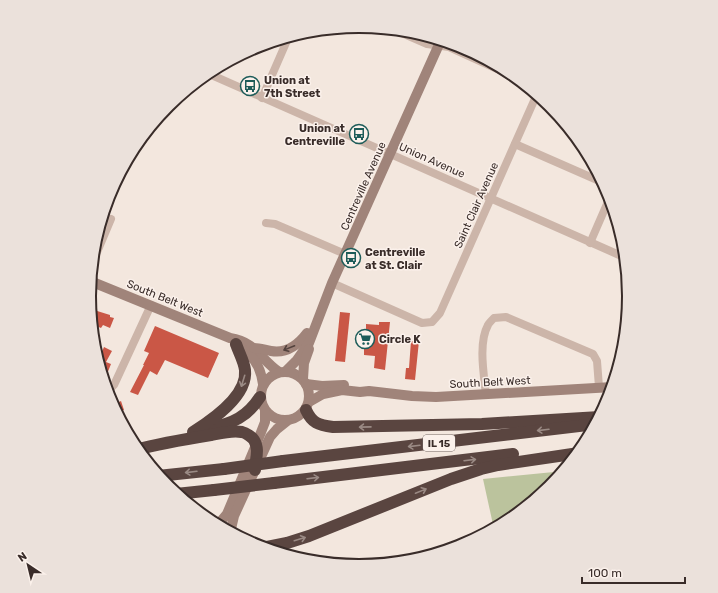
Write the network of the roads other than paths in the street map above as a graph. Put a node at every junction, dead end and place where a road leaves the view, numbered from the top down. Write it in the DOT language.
graph roads {
  1 [pos="417,40"];
  2 [pos="286,44"];
  3 [pos="432,44"];
  4 [pos="438,45"];
  5 [pos="456,52"];
  6 [pos="478,61"];
  7 [pos="214,76"];
  8 [pos="262,98"];
  9 [pos="534,99"];
  10 [pos="515,144"];
  11 [pos="390,154"];
  12 [pos="594,179"];
  13 [pos="490,198"];
  14 [pos="606,206"];
  15 [pos="111,218"];
  16 [pos="266,223"];
  17 [pos="102,240"];
  18 [pos="590,243"];
  19 [pos="345,254"];
  20 [pos="619,255"];
  21 [pos="96,283"];
  22 [pos="332,283"];
  23 [pos="151,305"];
  24 [pos="316,325"];
  25 [pos="233,341"];
  26 [pos="309,343"];
  27 [pos="253,347"];
  28 [pos="282,372"];
  29 [pos="305,382"];
  30 [pos="263,384"];
  31 [pos="607,386"];
  32 [pos="112,387"];
  33 [pos="600,387"];
  34 [pos="369,391"];
  35 [pos="486,395"];
  36 [pos="260,397"];
  37 [pos="307,406"];
  38 [pos="265,411"];
  39 [pos="593,416"];
  40 [pos="287,421"];
  41 [pos="589,425"];
  42 [pos="193,432"];
  43 [pos="160,443"];
  44 [pos="256,445"];
  45 [pos="575,447"];
  46 [pos="143,448"];
  47 [pos="570,454"];
  48 [pos="255,470"];
  49 [pos="166,475"];
  50 [pos="183,493"];
  51 [pos="221,521"];
  52 [pos="231,527"];
  53 [pos="273,546"];
  1 -- 3 [label="street"];
  2 -- 8 [label="street"];
  4 -- 11 [label="main road, Centreville Avenue"];
  5 -- 6 [label="street"];
  7 -- 8 [label="street, Union Avenue"];
  8 -- 11 [label="street, Union Avenue"];
  9 -- 10 [label="street, Saint Clair Avenue"];
  10 -- 12 [label="street"];
  10 -- 13 [label="street, Saint Clair Avenue"];
  11 -- 13 [label="street, Union Avenue"];
  11 -- 19 [label="main road, Centreville Avenue"];
  13 -- 18 [label="street, Union Avenue"];
  13 -- 22 [label="street, Saint Clair Avenue"];
  14 -- 18 [label="street"];
  15 -- 17 [label="street"];
  16 -- 19 [label="street"];
  18 -- 20 [label="street, Union Avenue"];
  19 -- 22 [label="main road, Centreville Avenue"];
  21 -- 23 [label="main road, South Belt West"];
  22 -- 24 [label="main road, Centreville Avenue"];
  23 -- 25 [label="main road, South Belt West"];
  23 -- 32 [label="street"];
  24 -- 26 [label="main road, Centreville Avenue"];
  24 -- 27 [label="main road, one-way"];
  25 -- 27 [label="main road, South Belt West"];
  25 -- 30 [label="main road, South Belt West"];
  25 -- 42 [label="highway, one-way"];
  26 -- 28 [label="main road, Centreville Avenue"];
  26 -- 29 [label="main road, Centreville Avenue"];
  27 -- 28 [label="main road, South Belt West"];
  28 -- 29 [label="main road, South Belt West"];
  28 -- 30 [label="main road"];
  29 -- 34 [label="main road, South Belt West"];
  29 -- 37 [label="main road"];
  30 -- 36 [label="main road, South Belt West"];
  31 -- 33 [label="main road, South Belt West"];
  33 -- 35 [label="main road, South Belt West"];
  33 -- 35 [label="street"];
  34 -- 35 [label="main road, South Belt West"];
  34 -- 37 [label="main road, South Belt West"];
  36 -- 38 [label="main road"];
  36 -- 42 [label="highway"];
  39 -- 37 [label="highway, one-way"];
  37 -- 40 [label="main road, South Belt West"];
  38 -- 40 [label="main road"];
  38 -- 44 [label="main road"];
  40 -- 48 [label="main road"];
  41 -- 49 [label="highway, IL 15, one-way, bridge"];
  42 -- 43 [label="highway"];
  43 -- 44 [label="highway"];
  43 -- 46 [label="highway"];
  44 -- 48 [label="highway"];
  44 -- 51 [label="main road"];
  50 -- 45 [label="highway, IL 15, one-way, bridge"];
  53 -- 47 [label="highway, one-way"];
  48 -- 52 [label="main road"];
}
